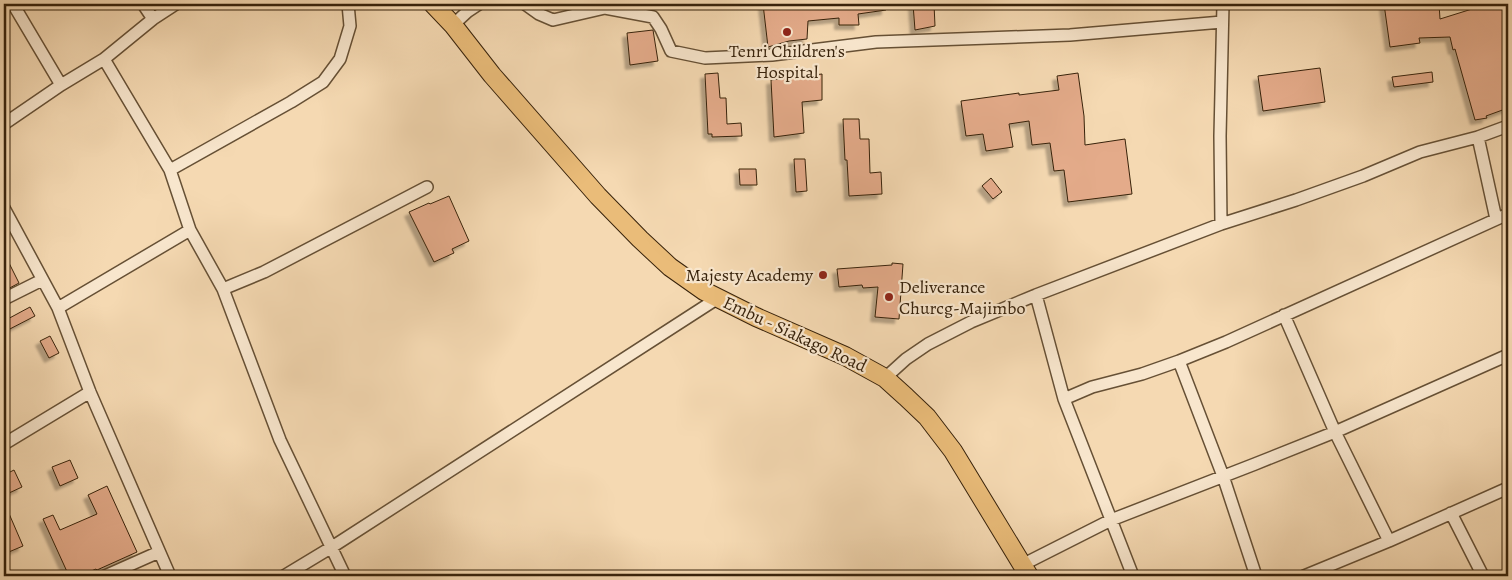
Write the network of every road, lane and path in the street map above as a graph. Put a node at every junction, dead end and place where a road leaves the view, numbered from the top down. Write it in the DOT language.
graph roads {
  1 [pos="13,4"];
  2 [pos="143,4"];
  3 [pos="176,4"];
  4 [pos="348,4"];
  5 [pos="433,4"];
  6 [pos="479,4"];
  7 [pos="526,4"];
  8 [pos="1223,4"];
  9 [pos="604,6"];
  10 [pos="468,8"];
  11 [pos="153,19"];
  12 [pos="1222,22"];
  13 [pos="453,25"];
  14 [pos="104,59"];
  15 [pos="60,85"];
  16 [pos="4,124"];
  17 [pos="1508,126"];
  18 [pos="1478,137"];
  19 [pos="170,170"];
  20 [pos="428,187"];
  21 [pos="4,208"];
  22 [pos="1508,214"];
  23 [pos="1496,219"];
  24 [pos="1220,224"];
  25 [pos="190,230"];
  26 [pos="42,280"];
  27 [pos="223,289"];
  28 [pos="1036,295"];
  29 [pos="718,298"];
  30 [pos="4,299"];
  31 [pos="58,308"];
  32 [pos="1284,315"];
  33 [pos="1508,355"];
  34 [pos="1179,361"];
  35 [pos="885,378"];
  36 [pos="90,392"];
  37 [pos="1064,398"];
  38 [pos="1334,432"];
  39 [pos="4,444"];
  40 [pos="1224,476"];
  41 [pos="1508,488"];
  42 [pos="1451,513"];
  43 [pos="1111,520"];
  44 [pos="1390,541"];
  45 [pos="332,547"];
  46 [pos="159,552"];
  47 [pos="1338,562"];
  48 [pos="1026,571"];
  49 [pos="105,576"];
  50 [pos="170,576"];
  51 [pos="284,576"];
  52 [pos="346,576"];
  53 [pos="1133,576"];
  54 [pos="1256,576"];
  55 [pos="1304,576"];
  56 [pos="1330,576"];
  57 [pos="1483,576"];
  1 -- 15 [label="street"];
  2 -- 11 [label="street"];
  3 -- 11 [label="street"];
  4 -- 19 [label="street"];
  5 -- 13 [label="highway, Embu - Siakago Road"];
  6 -- 10 [label="street"];
  7 -- 9 [label="street"];
  8 -- 12 [label="street"];
  9 -- 12 [label="street"];
  10 -- 13 [label="street"];
  11 -- 14 [label="street"];
  12 -- 24 [label="street"];
  13 -- 29 [label="highway, Embu - Siakago Road"];
  14 -- 15 [label="street"];
  14 -- 19 [label="street"];
  15 -- 16 [label="street"];
  17 -- 18 [label="street"];
  18 -- 23 [label="street"];
  18 -- 24 [label="street"];
  19 -- 25 [label="street"];
  20 -- 27 [label="street"];
  21 -- 26 [label="street"];
  22 -- 23 [label="street"];
  23 -- 32 [label="street"];
  24 -- 28 [label="street"];
  25 -- 27 [label="street"];
  25 -- 31 [label="street"];
  26 -- 30 [label="street"];
  26 -- 31 [label="street"];
  27 -- 45 [label="street"];
  28 -- 35 [label="street"];
  28 -- 37 [label="street"];
  29 -- 35 [label="highway, Embu - Siakago Road"];
  29 -- 45 [label="street"];
  31 -- 36 [label="street"];
  32 -- 34 [label="street"];
  32 -- 38 [label="street"];
  33 -- 38 [label="street"];
  34 -- 37 [label="street"];
  34 -- 40 [label="street"];
  35 -- 48 [label="highway, Embu - Siakago Road"];
  36 -- 39 [label="street"];
  36 -- 46 [label="street"];
  37 -- 43 [label="street"];
  38 -- 40 [label="street"];
  38 -- 44 [label="street"];
  40 -- 43 [label="street"];
  40 -- 54 [label="street"];
  41 -- 42 [label="street"];
  42 -- 44 [label="street"];
  42 -- 57 [label="street"];
  43 -- 48 [label="street"];
  43 -- 53 [label="street"];
  44 -- 47 [label="street"];
  45 -- 51 [label="street"];
  45 -- 52 [label="street"];
  46 -- 49 [label="street"];
  46 -- 50 [label="street"];
  47 -- 55 [label="street"];
  47 -- 56 [label="street"];
}
